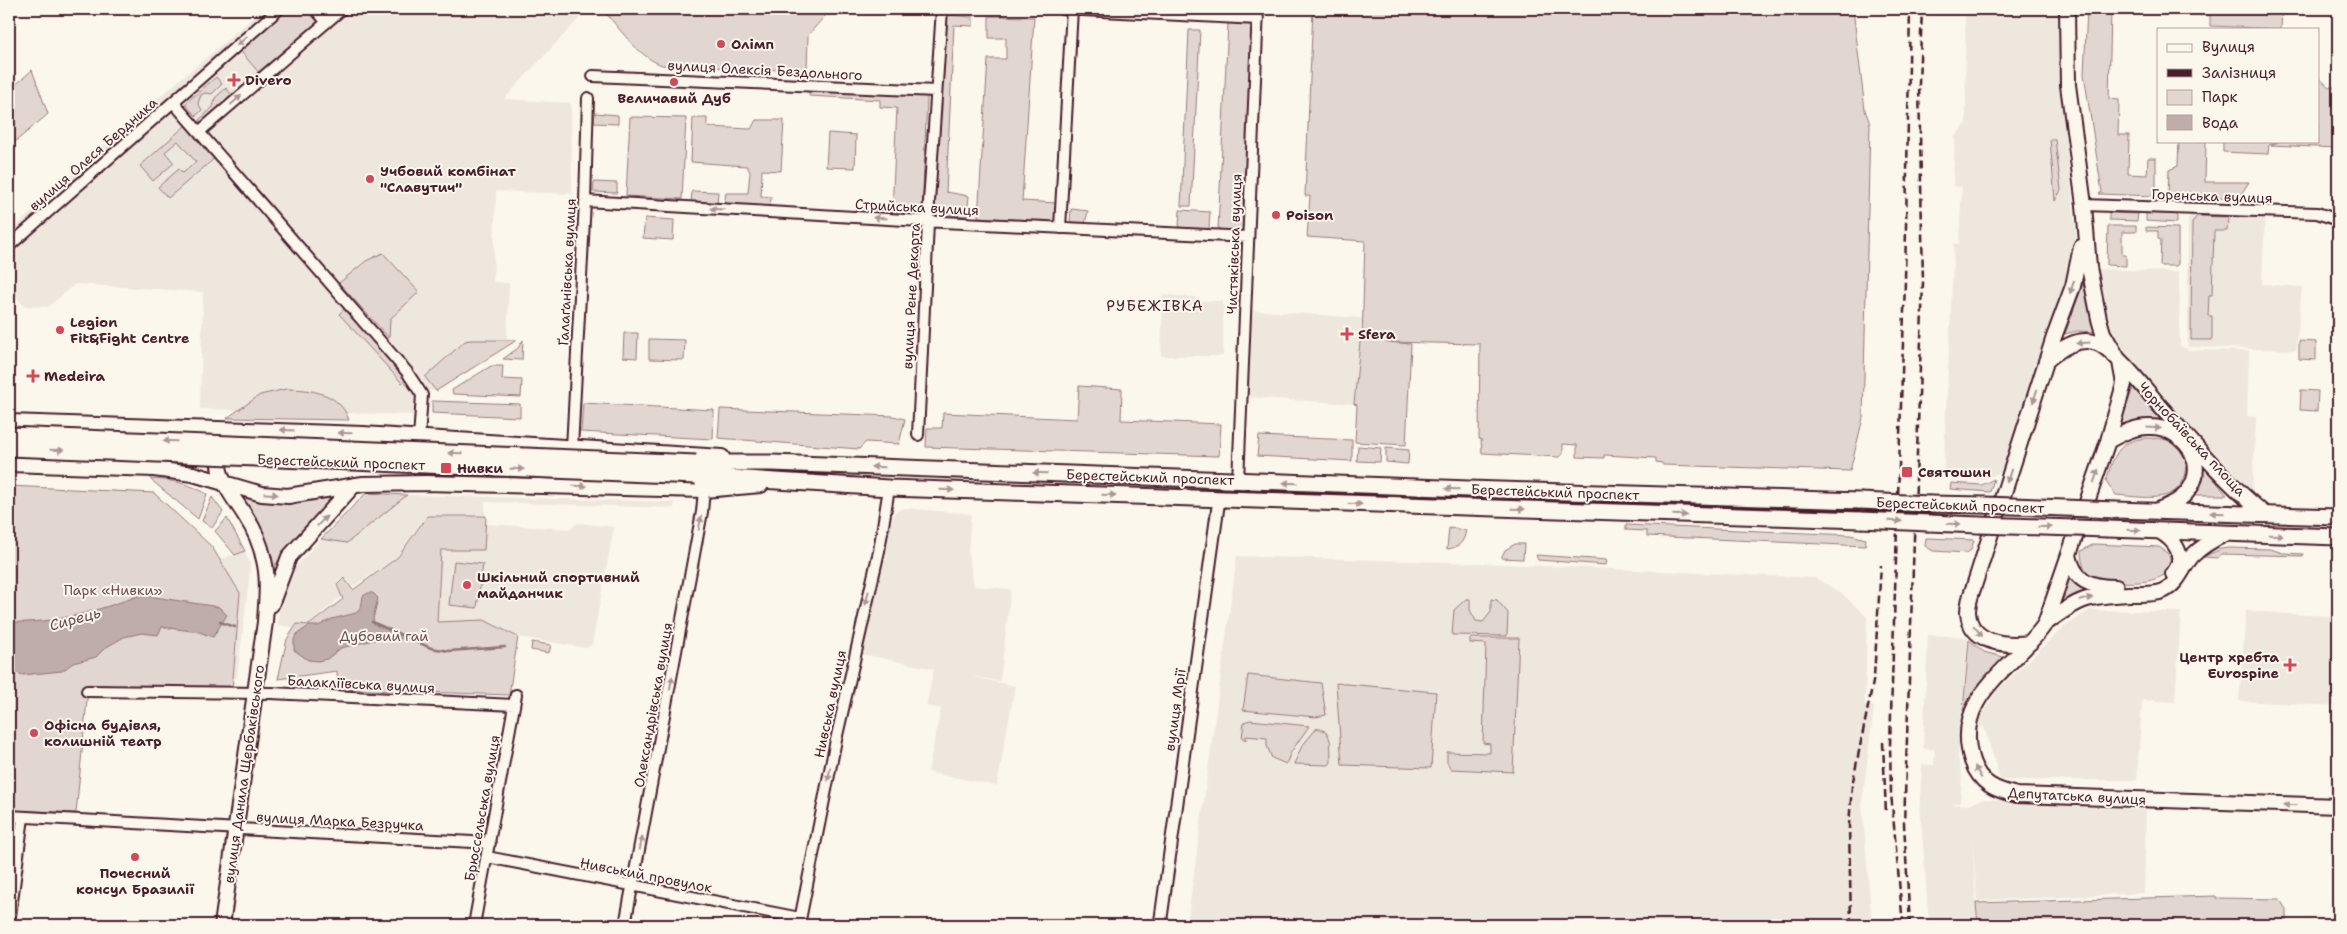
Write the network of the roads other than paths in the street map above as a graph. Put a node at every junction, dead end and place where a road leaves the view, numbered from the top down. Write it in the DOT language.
graph roads {
  1 [pos="279,9"];
  2 [pos="316,9"];
  3 [pos="342,9"];
  4 [pos="942,9"];
  5 [pos="1063,9"];
  6 [pos="1072,9"];
  7 [pos="2067,9"];
  8 [pos="1258,14"];
  9 [pos="327,22"];
  10 [pos="593,76"];
  11 [pos="936,91"];
  12 [pos="588,98"];
  13 [pos="173,102"];
  14 [pos="199,132"];
  15 [pos="585,200"];
  16 [pos="2084,205"];
  17 [pos="2338,220"];
  18 [pos="928,221"];
  19 [pos="2085,222"];
  20 [pos="1060,228"];
  21 [pos="1248,237"];
  22 [pos="9,246"];
  23 [pos="2046,362"];
  24 [pos="2120,362"];
  25 [pos="9,422"];
  26 [pos="177,426"];
  27 [pos="253,428"];
  28 [pos="370,434"];
  29 [pos="9,435"];
  30 [pos="918,435"];
  31 [pos="2108,441"];
  32 [pos="419,442"];
  33 [pos="9,448"];
  34 [pos="390,448"];
  35 [pos="572,448"];
  36 [pos="772,463"];
  37 [pos="9,464"];
  38 [pos="154,469"];
  39 [pos="391,471"];
  40 [pos="411,472"];
  41 [pos="699,476"];
  42 [pos="1238,481"];
  43 [pos="224,483"];
  44 [pos="426,483"];
  45 [pos="378,484"];
  46 [pos="354,485"];
  47 [pos="889,488"];
  48 [pos="1219,499"];
  49 [pos="2156,511"];
  50 [pos="2266,515"];
  51 [pos="2338,517"];
  52 [pos="2159,531"];
  53 [pos="2227,533"];
  54 [pos="2338,537"];
  55 [pos="2068,555"];
  56 [pos="265,622"];
  57 [pos="2045,624"];
  58 [pos="2030,642"];
  59 [pos="87,691"];
  60 [pos="255,693"];
  61 [pos="515,700"];
  62 [pos="2338,806"];
  63 [pos="9,816"];
  64 [pos="23,817"];
  65 [pos="236,829"];
  66 [pos="490,843"];
  67 [pos="488,857"];
  68 [pos="633,887"];
  69 [pos="799,922"];
  70 [pos="9,924"];
  71 [pos="222,925"];
  72 [pos="474,925"];
  73 [pos="625,925"];
  74 [pos="1160,925"];
  1 -- 13 [label="street, вулиця Олеся Бердника, one-way"];
  2 -- 9 [label="street"];
  3 -- 9 [label="street"];
  4 -- 11 [label="street, вулиця Рене Декарта"];
  5 -- 6 [label="street"];
  6 -- 8 [label="street"];
  6 -- 20 [label="street"];
  7 -- 16 [label="main road"];
  8 -- 21 [label="street, Чистяківська вулиця"];
  14 -- 9 [label="street, one-way"];
  10 -- 11 [label="street, вулиця Олексія Бездольного"];
  11 -- 18 [label="street, вулиця Рене Декарта"];
  12 -- 15 [label="street, Ґалаґанівська вулиця"];
  13 -- 14 [label="street, вулиця Олеся Бердника"];
  13 -- 22 [label="street, вулиця Олеся Бердника"];
  14 -- 32 [label="street, вулиця Олеся Бердника"];
  18 -- 15 [label="street, Стрийська вулиця, one-way"];
  15 -- 35 [label="street, Ґалаґанівська вулиця"];
  16 -- 17 [label="street, Горенська вулиця"];
  16 -- 19 [label="main road"];
  18 -- 20 [label="street, Стрийська вулиця"];
  18 -- 30 [label="street, вулиця Рене Декарта"];
  19 -- 23 [label="main road, one-way"];
  19 -- 24 [label="main road"];
  20 -- 21 [label="street, Стрийська вулиця"];
  21 -- 42 [label="street, Чистяківська вулиця"];
  24 -- 23 [label="main road, Чорнобаївська площа, one-way"];
  23 -- 58 [label="main road, one-way"];
  24 -- 31 [label="main road, Чорнобаївська площа"];
  24 -- 50 [label="main road, Чорнобаївська площа"];
  25 -- 26 [label="main road"];
  26 -- 27 [label="main road"];
  26 -- 38 [label="main road"];
  28 -- 27 [label="main road, Берестейський проспект, one-way"];
  27 -- 43 [label="main road, вулиця Данила Щербаківського"];
  28 -- 32 [label="main road, Берестейський проспект"];
  28 -- 34 [label="main road"];
  41 -- 29 [label="main road, Берестейський проспект, one-way, bridge"];
  31 -- 49 [label="main road, Чорнобаївська площа, one-way"];
  55 -- 31 [label="main road, Чорнобаївська площа, one-way"];
  32 -- 35 [label="main road, Берестейський проспект"];
  33 -- 41 [label="main road, Берестейський проспект, one-way, bridge"];
  35 -- 36 [label="main road, Берестейський проспект"];
  36 -- 41 [label="main road, Берестейський проспект"];
  42 -- 36 [label="main road, Берестейський проспект, one-way"];
  37 -- 38 [label="main road"];
  38 -- 43 [label="main road"];
  39 -- 45 [label="main road"];
  40 -- 44 [label="main road"];
  44 -- 41 [label="main road, Берестейський проспект, one-way"];
  41 -- 47 [label="main road, Берестейський проспект"];
  68 -- 41 [label="street, Олександрівська вулиця, one-way"];
  49 -- 42 [label="main road, Берестейський проспект, one-way, bridge"];
  43 -- 46 [label="main road, Берестейський проспект, one-way"];
  43 -- 56 [label="main road, вулиця Данила Щербаківського"];
  44 -- 45 [label="main road, Берестейський проспект"];
  45 -- 46 [label="main road, Берестейський проспект"];
  56 -- 46 [label="main road, вулиця Данила Щербаківського, one-way"];
  47 -- 48 [label="main road, Берестейський проспект, one-way"];
  47 -- 69 [label="street, Нивська вулиця, one-way"];
  48 -- 52 [label="main road, Берестейський проспект, one-way, bridge"];
  48 -- 74 [label="street, вулиця Мрії"];
  50 -- 49 [label="main road, Берестейський проспект, one-way"];
  50 -- 51 [label="main road, Берестейський проспект"];
  52 -- 53 [label="main road, Берестейський проспект"];
  52 -- 55 [label="main road"];
  53 -- 54 [label="main road, Берестейський проспект, one-way"];
  57 -- 53 [label="main road, Чорнобаївська площа, one-way"];
  55 -- 57 [label="main road, Чорнобаївська площа"];
  56 -- 60 [label="main road, вулиця Данила Щербаківського"];
  57 -- 58 [label="main road, Чорнобаївська площа"];
  62 -- 58 [label="main road, Депутатська вулиця, one-way"];
  59 -- 60 [label="street, Балакліївська вулиця"];
  60 -- 61 [label="street, Балакліївська вулиця"];
  60 -- 65 [label="main road, вулиця Данила Щербаківського"];
  61 -- 66 [label="street, Брюссельська вулиця"];
  63 -- 64 [label="street, вулиця Марка Безручка"];
  64 -- 65 [label="street, вулиця Марка Безручка"];
  64 -- 70 [label="street"];
  65 -- 66 [label="street, вулиця Марка Безручка"];
  65 -- 71 [label="main road, вулиця Данила Щербаківського"];
  66 -- 67 [label="street, Брюссельська вулиця"];
  67 -- 68 [label="street, Нивський провулок"];
  67 -- 72 [label="street, Брюссельська вулиця"];
  68 -- 69 [label="street, Нивський провулок"];
  68 -- 73 [label="street, Олександрівська вулиця"];
}
